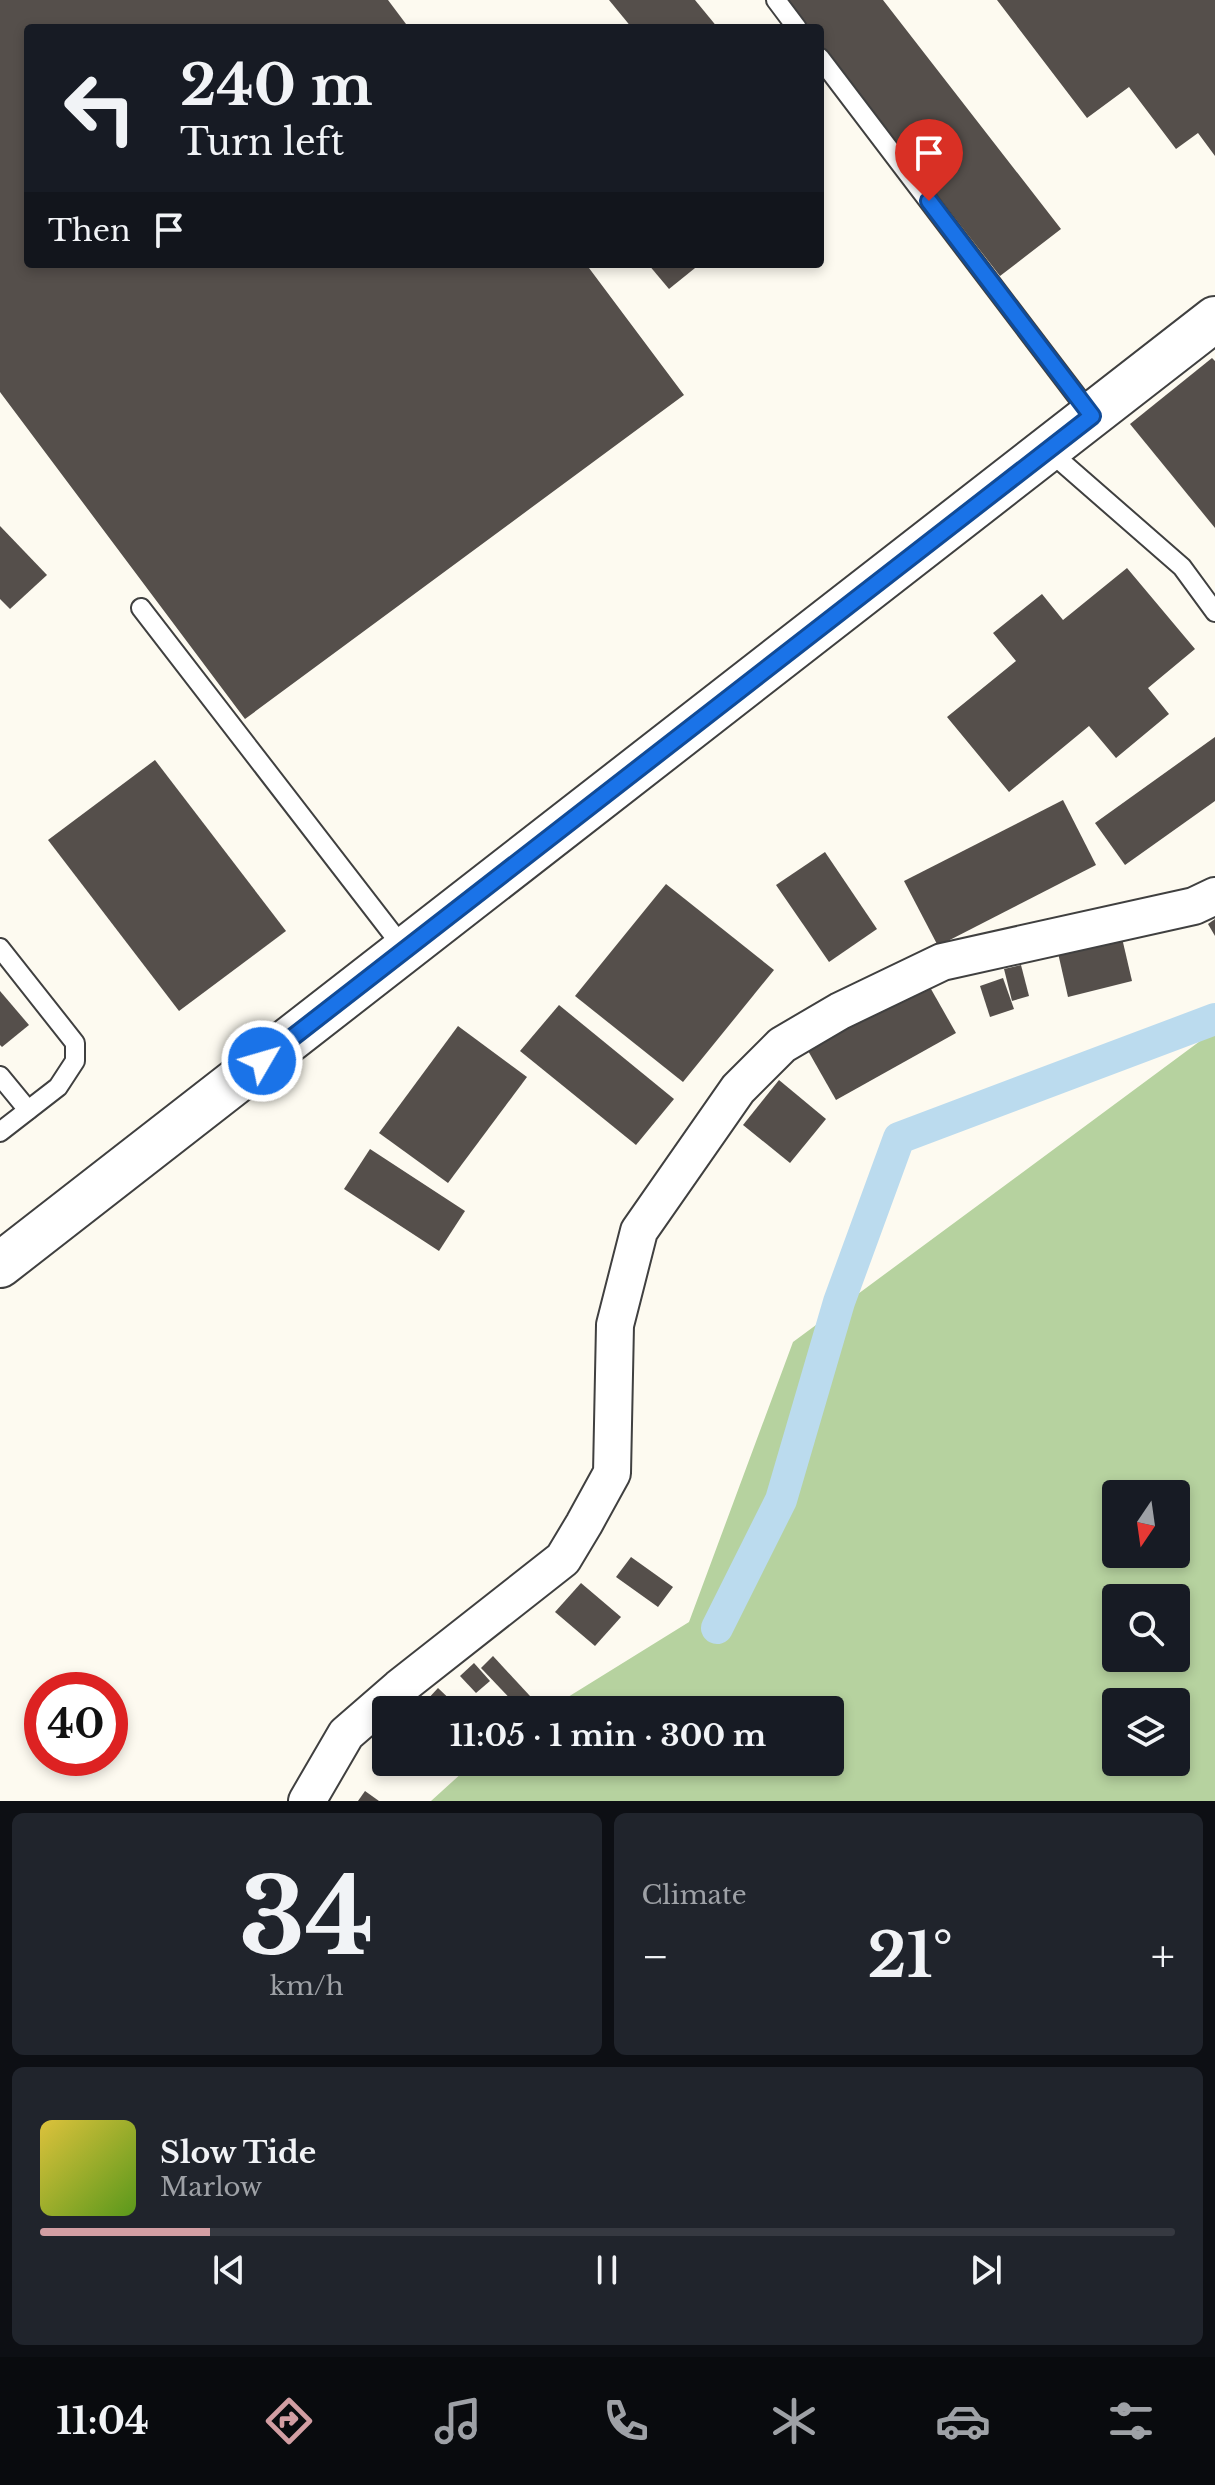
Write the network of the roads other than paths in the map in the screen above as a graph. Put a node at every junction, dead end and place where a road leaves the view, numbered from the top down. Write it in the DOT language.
graph roads {
  1 [pos="776,0"];
  2 [pos="794,24"];
  3 [pos="824,63"];
  4 [pos="1215,319"];
  5 [pos="1092,416"];
  6 [pos="1048,450"];
  7 [pos="141,608"];
  8 [pos="1215,612"];
  9 [pos="1215,896"];
  10 [pos="0,948"];
  11 [pos="405,950"];
  12 [pos="0,1076"];
  13 [pos="28,1110"];
  14 [pos="0,1132"];
  15 [pos="0,1265"];
  16 [pos="307,1801"];
  1 -- 2 [label="lane"];
  3 -- 5 [label="lane"];
  4 -- 5 [label="street"];
  5 -- 6 [label="street"];
  6 -- 8 [label="lane"];
  6 -- 11 [label="street"];
  7 -- 11 [label="lane"];
  9 -- 16 [label="street"];
  10 -- 13 [label="lane"];
  11 -- 15 [label="street"];
  12 -- 13 [label="lane"];
  13 -- 14 [label="lane"];
}
